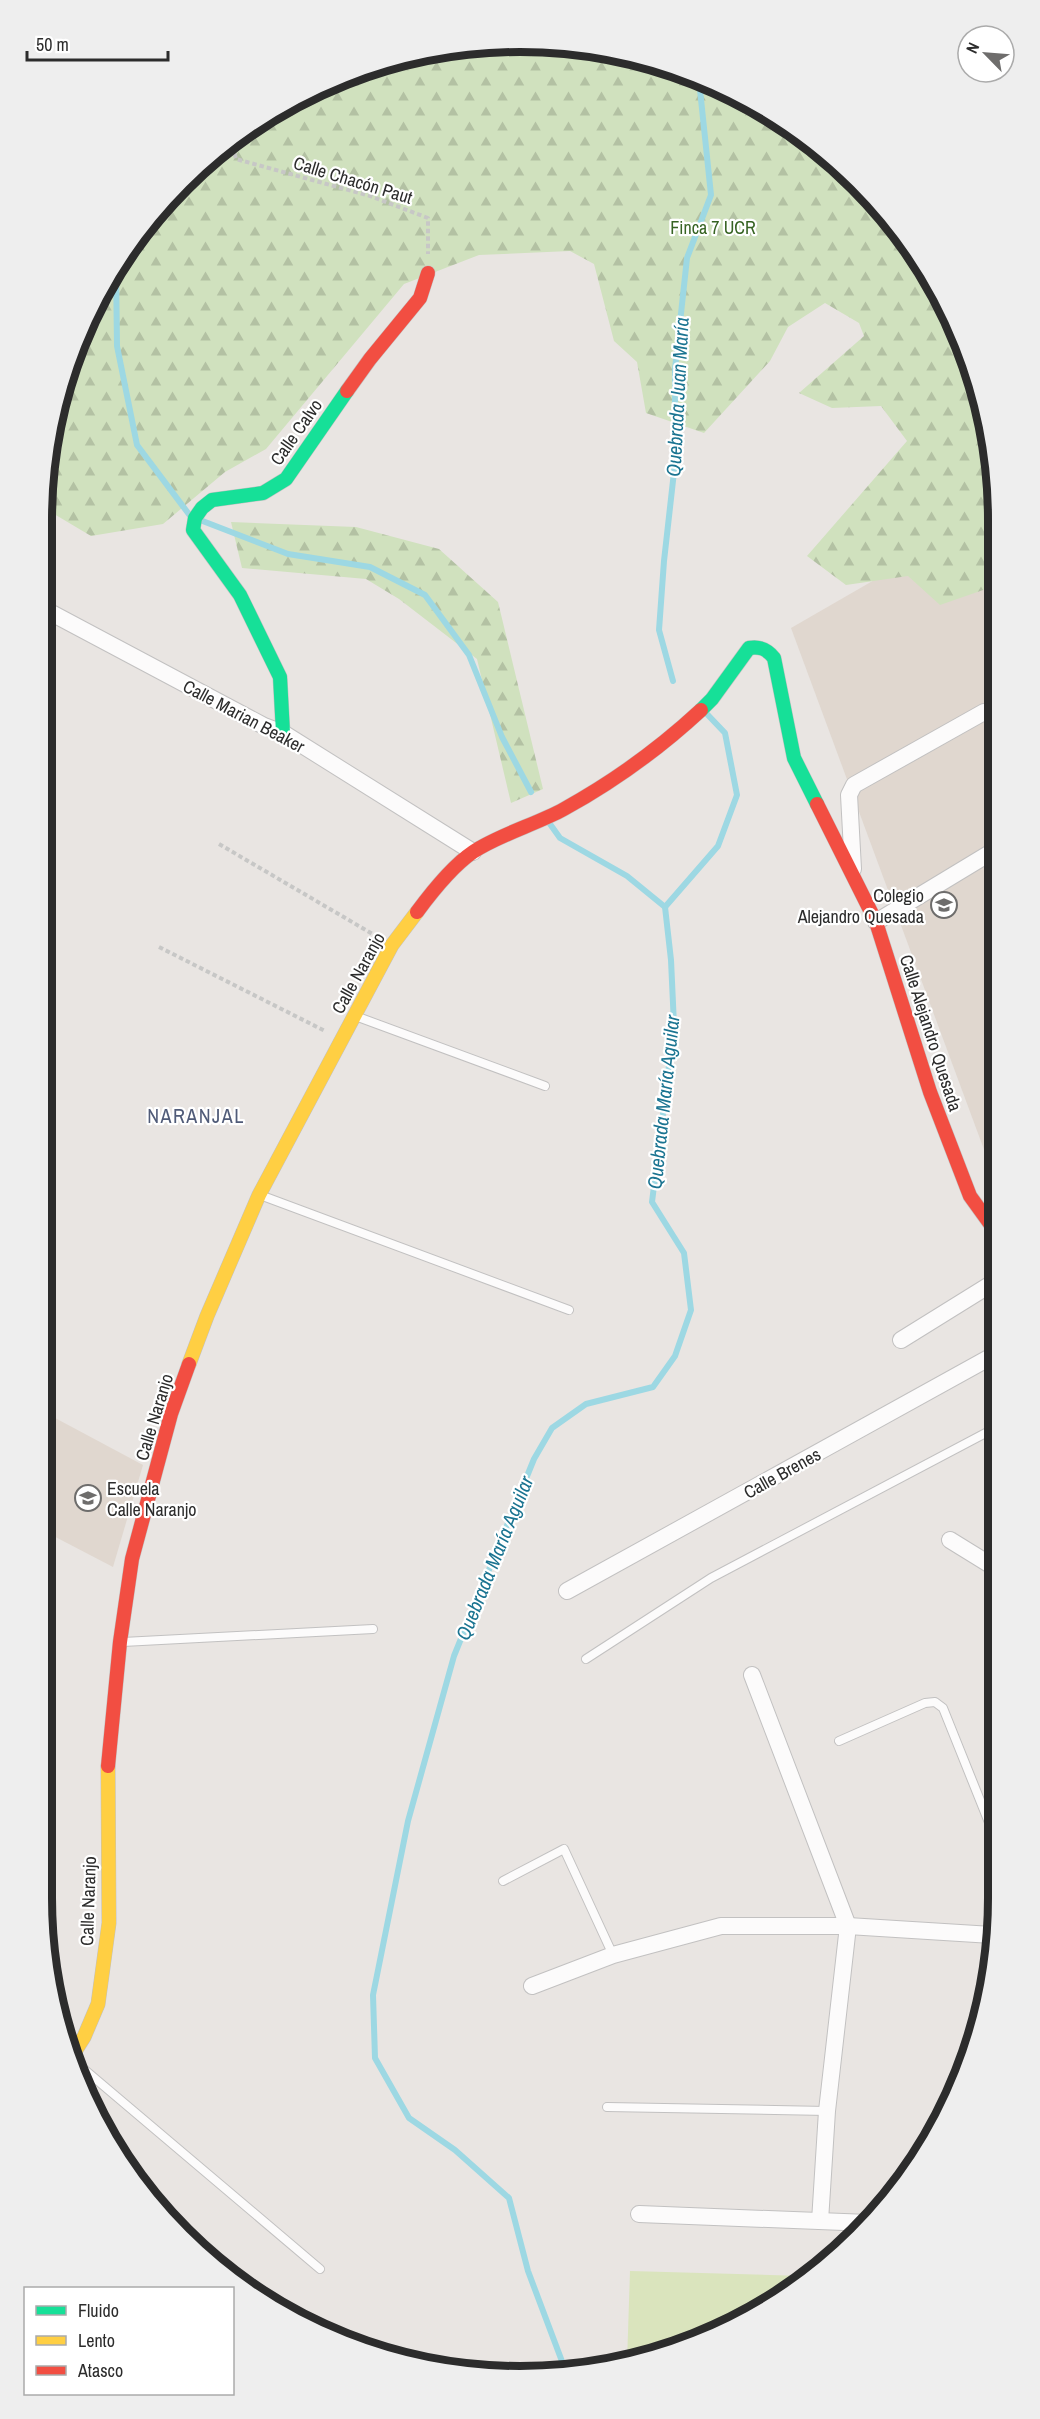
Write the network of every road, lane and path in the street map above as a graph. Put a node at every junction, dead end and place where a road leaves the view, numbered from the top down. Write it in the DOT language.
graph roads {
  1 [pos="234,150"];
  2 [pos="428,273"];
  3 [pos="52,613"];
  4 [pos="984,712"];
  5 [pos="283,733"];
  6 [pos="219,844"];
  7 [pos="472,852"];
  8 [pos="988,854"];
  9 [pos="853,876"];
  10 [pos="876,922"];
  11 [pos="392,945"];
  12 [pos="159,947"];
  13 [pos="355,1015"];
  14 [pos="342,1039"];
  15 [pos="545,1086"];
  16 [pos="259,1195"];
  17 [pos="988,1221"];
  18 [pos="988,1286"];
  19 [pos="569,1310"];
  20 [pos="901,1340"];
  21 [pos="988,1358"];
  22 [pos="988,1432"];
  23 [pos="950,1540"];
  24 [pos="988,1563"];
  25 [pos="567,1591"];
  26 [pos="373,1629"];
  27 [pos="120,1642"];
  28 [pos="586,1659"];
  29 [pos="752,1675"];
  30 [pos="838,1741"];
  31 [pos="988,1820"];
  32 [pos="503,1881"];
  33 [pos="848,1926"];
  34 [pos="986,1935"];
  35 [pos="613,1955"];
  36 [pos="532,1986"];
  37 [pos="77,2049"];
  38 [pos="85,2071"];
  39 [pos="608,2107"];
  40 [pos="827,2111"];
  41 [pos="639,2214"];
  42 [pos="820,2221"];
  43 [pos="857,2223"];
  44 [pos="320,2269"];
  1 -- 2 [label="path, Calle Chacón Paut"];
  2 -- 5 [label="street, Calle Calvo"];
  3 -- 5 [label="street, Calle Marian Beaker"];
  4 -- 9 [label="street"];
  5 -- 7 [label="street, Calle Marian Beaker"];
  6 -- 11 [label="path"];
  7 -- 9 [label="street, Calle Alejandro Quesada"];
  7 -- 11 [label="street, Calle Naranjo"];
  8 -- 10 [label="street"];
  9 -- 10 [label="street, Calle Alejandro Quesada"];
  10 -- 17 [label="street, Calle Alejandro Quesada"];
  11 -- 13 [label="street, Calle Naranjo"];
  12 -- 14 [label="path"];
  13 -- 14 [label="street, Calle Naranjo"];
  13 -- 15 [label="lane"];
  14 -- 16 [label="street, Calle Naranjo"];
  16 -- 19 [label="lane"];
  16 -- 27 [label="street, Calle Naranjo"];
  18 -- 20 [label="street"];
  21 -- 25 [label="street, Calle Brenes"];
  22 -- 28 [label="lane"];
  23 -- 24 [label="street"];
  26 -- 27 [label="lane"];
  27 -- 37 [label="street, Calle Naranjo"];
  29 -- 33 [label="street"];
  30 -- 31 [label="lane"];
  32 -- 35 [label="lane"];
  33 -- 34 [label="street"];
  33 -- 35 [label="street"];
  33 -- 40 [label="street"];
  35 -- 36 [label="street"];
  38 -- 44 [label="lane"];
  39 -- 40 [label="lane"];
  40 -- 42 [label="street"];
  41 -- 42 [label="street"];
  42 -- 43 [label="street"];
}
